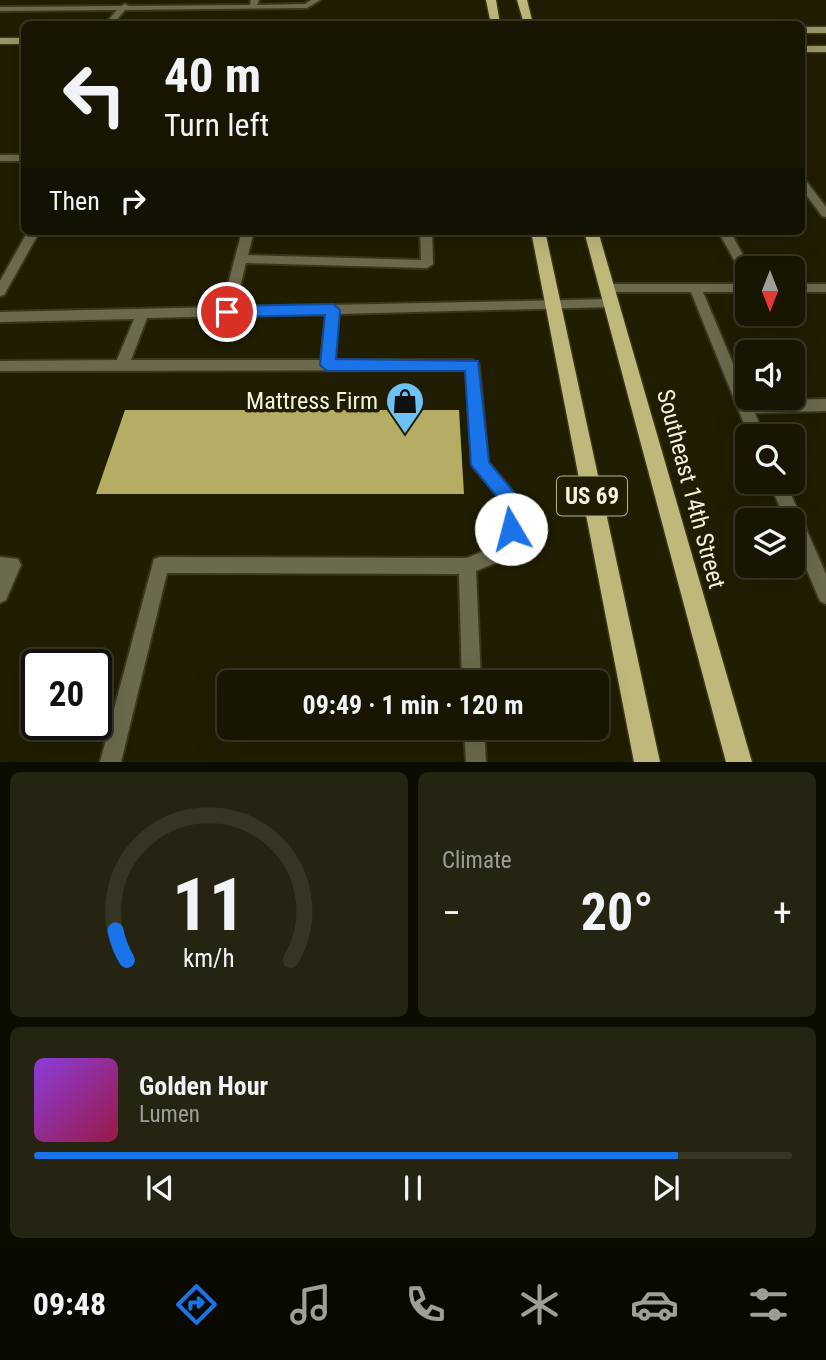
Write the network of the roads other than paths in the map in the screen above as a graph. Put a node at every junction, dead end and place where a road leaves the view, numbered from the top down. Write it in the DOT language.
graph roads {
  1 [pos="52,0"];
  2 [pos="130,0"];
  3 [pos="316,0"];
  4 [pos="491,0"];
  5 [pos="522,0"];
  6 [pos="254,4"];
  7 [pos="0,9"];
  8 [pos="44,9"];
  9 [pos="122,9"];
  10 [pos="112,21"];
  11 [pos="495,21"];
  12 [pos="528,21"];
  13 [pos="805,30"];
  14 [pos="826,30"];
  15 [pos="0,41"];
  16 [pos="21,41"];
  17 [pos="805,49"];
  18 [pos="826,49"];
  19 [pos="0,158"];
  20 [pos="21,158"];
  21 [pos="805,187"];
  22 [pos="826,214"];
  23 [pos="32,235"];
  24 [pos="247,235"];
  25 [pos="426,235"];
  26 [pos="539,235"];
  27 [pos="592,235"];
  28 [pos="726,235"];
  29 [pos="737,256"];
  30 [pos="241,259"];
  31 [pos="695,288"];
  32 [pos="735,288"];
  33 [pos="805,288"];
  34 [pos="826,288"];
  35 [pos="0,292"];
  36 [pos="610,296"];
  37 [pos="553,305"];
  38 [pos="333,310"];
  39 [pos="227,312"];
  40 [pos="142,314"];
  41 [pos="0,317"];
  42 [pos="327,365"];
  43 [pos="0,366"];
  44 [pos="122,366"];
  45 [pos="735,383"];
  46 [pos="826,405"];
  47 [pos="805,406"];
  48 [pos="783,494"];
  49 [pos="0,565"];
  50 [pos="467,566"];
  51 [pos="820,569"];
  52 [pos="0,594"];
  53 [pos="826,595"];
  54 [pos="471,670"];
  55 [pos="475,740"];
  56 [pos="110,761"];
  57 [pos="476,761"];
  58 [pos="647,761"];
  59 [pos="739,761"];
  1 -- 8 [label="lane"];
  2 -- 9 [label="lane"];
  3 -- 6 [label="lane"];
  4 -- 11 [label="main road"];
  5 -- 12 [label="main road"];
  6 -- 9 [label="lane"];
  7 -- 8 [label="lane"];
  8 -- 9 [label="lane"];
  9 -- 10 [label="lane"];
  13 -- 14 [label="main road"];
  15 -- 16 [label="main road"];
  17 -- 18 [label="main road"];
  19 -- 20 [label="lane"];
  21 -- 22 [label="lane"];
  23 -- 35 [label="lane"];
  24 -- 30 [label="lane"];
  25 -- 30 [label="lane"];
  26 -- 37 [label="main road, US 69"];
  27 -- 36 [label="main road, Southeast 14th Street / US 69"];
  28 -- 29 [label="lane"];
  30 -- 39 [label="lane"];
  31 -- 32 [label="lane"];
  31 -- 36 [label="lane"];
  31 -- 45 [label="lane"];
  33 -- 34 [label="lane"];
  36 -- 37 [label="lane"];
  36 -- 59 [label="main road, Southeast 14th Street / US 69"];
  37 -- 38 [label="lane"];
  37 -- 58 [label="main road, US 69"];
  38 -- 39 [label="lane"];
  38 -- 42 [label="lane"];
  39 -- 40 [label="lane"];
  40 -- 41 [label="lane"];
  40 -- 44 [label="lane"];
  42 -- 44 [label="lane"];
  42 -- 50 [label="lane"];
  43 -- 44 [label="lane"];
  46 -- 47 [label="lane"];
  48 -- 51 [label="lane"];
  49 -- 52 [label="lane"];
  50 -- 54 [label="lane"];
  50 -- 56 [label="lane"];
  51 -- 53 [label="lane"];
  55 -- 57 [label="lane"];
}
